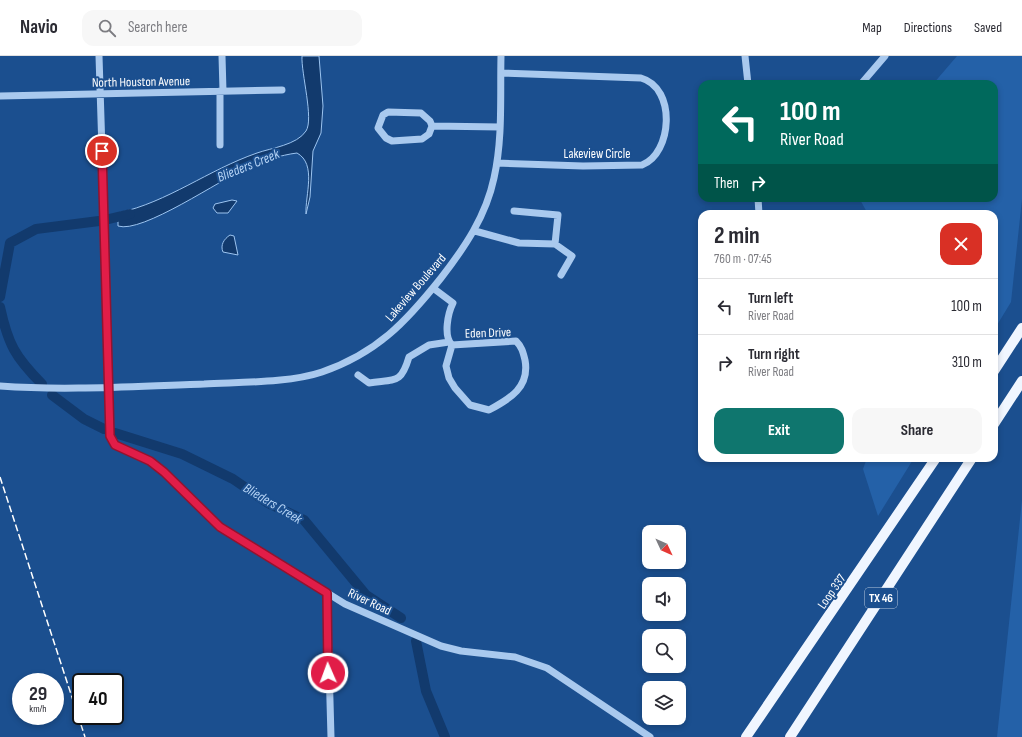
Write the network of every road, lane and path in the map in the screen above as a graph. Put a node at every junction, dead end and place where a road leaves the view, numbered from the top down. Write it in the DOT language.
graph roads {
  1 [pos="99,56"];
  2 [pos="222,56"];
  3 [pos="501,56"];
  4 [pos="745,56"];
  5 [pos="885,56"];
  6 [pos="501,73"];
  7 [pos="748,80"];
  8 [pos="864,80"];
  9 [pos="282,90"];
  10 [pos="221,91"];
  11 [pos="100,95"];
  12 [pos="0,96"];
  13 [pos="432,126"];
  14 [pos="500,127"];
  15 [pos="220,145"];
  16 [pos="497,163"];
  17 [pos="514,211"];
  18 [pos="475,230"];
  19 [pos="555,244"];
  20 [pos="561,276"];
  21 [pos="433,288"];
  22 [pos="1022,328"];
  23 [pos="450,343"];
  24 [pos="998,365"];
  25 [pos="358,375"];
  26 [pos="1022,381"];
  27 [pos="0,386"];
  28 [pos="109,387"];
  29 [pos="998,418"];
  30 [pos="933,462"];
  31 [pos="969,462"];
  32 [pos="327,593"];
  33 [pos="330,737"];
  34 [pos="650,737"];
  35 [pos="746,737"];
  36 [pos="790,737"];
  1 -- 11 [label="street, River Road"];
  2 -- 10 [label="street"];
  3 -- 6 [label="street, Lakeview Boulevard"];
  4 -- 7 [label="street"];
  5 -- 8 [label="street"];
  6 -- 14 [label="street, Lakeview Boulevard"];
  6 -- 16 [label="street, Lakeview Circle"];
  9 -- 10 [label="street, North Houston Avenue"];
  10 -- 11 [label="street, North Houston Avenue"];
  10 -- 15 [label="street"];
  11 -- 12 [label="street, North Houston Avenue"];
  11 -- 28 [label="street, River Road"];
  13 -- 13 [label="street"];
  13 -- 14 [label="street"];
  14 -- 16 [label="street, Lakeview Boulevard"];
  16 -- 18 [label="street, Lakeview Boulevard"];
  17 -- 19 [label="street"];
  18 -- 19 [label="street"];
  18 -- 21 [label="street, Lakeview Boulevard"];
  19 -- 20 [label="street"];
  21 -- 23 [label="street, Eden Drive"];
  21 -- 28 [label="street, Lakeview Boulevard"];
  22 -- 24 [label="main road"];
  23 -- 23 [label="street, Eden Drive"];
  23 -- 25 [label="street, Eden Drive"];
  26 -- 29 [label="main road"];
  27 -- 28 [label="street, Lakeview Boulevard"];
  28 -- 32 [label="street, River Road"];
  30 -- 35 [label="main road, Loop 337 / TX 46"];
  31 -- 36 [label="main road, TX 46"];
  32 -- 33 [label="street"];
  32 -- 34 [label="street, River Road"];
}
